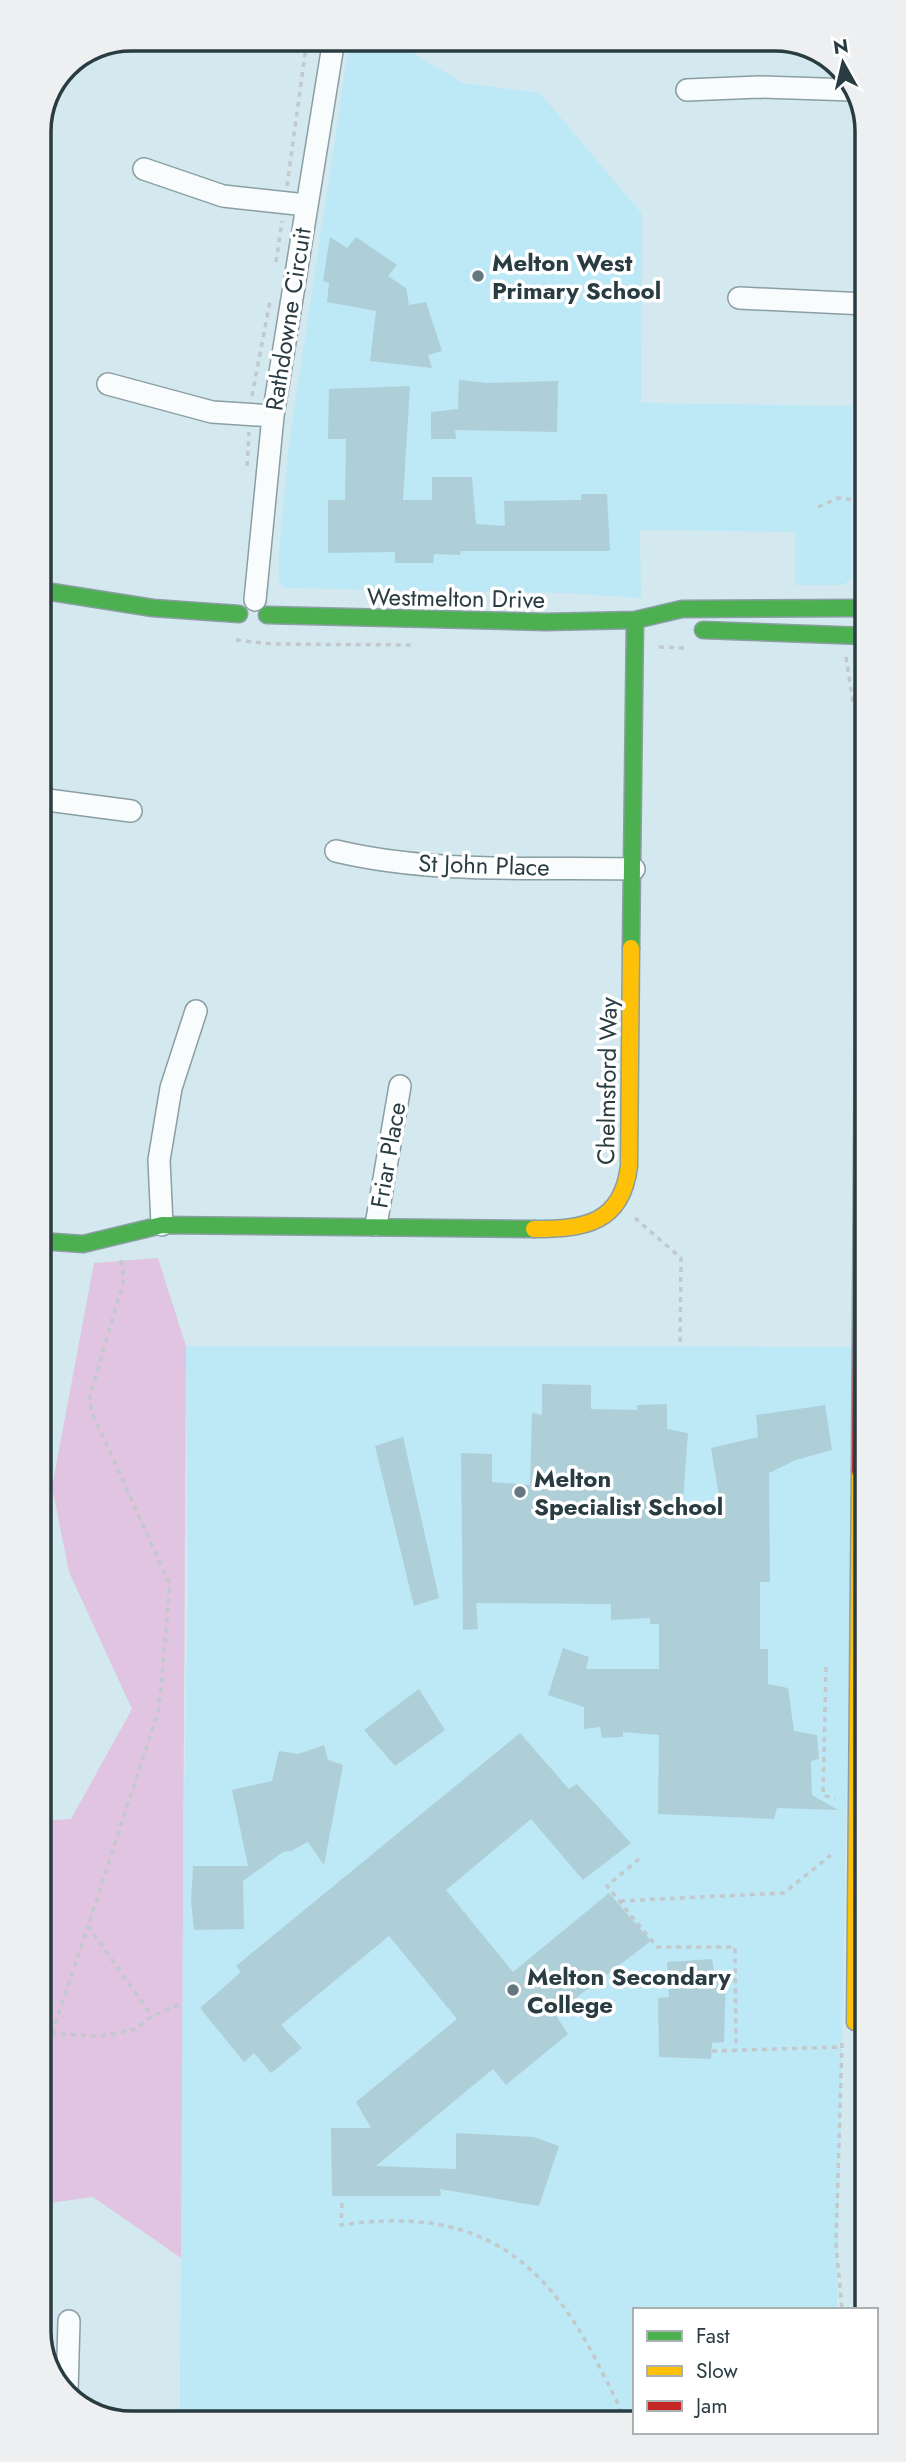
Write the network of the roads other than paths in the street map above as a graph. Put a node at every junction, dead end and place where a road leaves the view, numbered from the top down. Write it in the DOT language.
graph roads {
  1 [pos="332,51"];
  2 [pos="687,90"];
  3 [pos="808,90"];
  4 [pos="144,169"];
  5 [pos="306,205"];
  6 [pos="739,298"];
  7 [pos="855,304"];
  8 [pos="108,384"];
  9 [pos="273,416"];
  10 [pos="51,592"];
  11 [pos="855,601"];
  12 [pos="254,610"];
  13 [pos="640,619"];
  14 [pos="253,628"];
  15 [pos="664,629"];
  16 [pos="692,630"];
  17 [pos="855,636"];
  18 [pos="51,800"];
  19 [pos="131,811"];
  20 [pos="336,851"];
  21 [pos="634,869"];
  22 [pos="196,1011"];
  23 [pos="400,1086"];
  24 [pos="162,1225"];
  25 [pos="376,1225"];
  26 [pos="51,1243"];
  27 [pos="69,2321"];
  28 [pos="67,2379"];
  1 -- 5 [label="street, Rathdowne Circuit"];
  2 -- 3 [label="street"];
  4 -- 5 [label="street"];
  5 -- 9 [label="street, Rathdowne Circuit"];
  6 -- 7 [label="street"];
  8 -- 9 [label="street"];
  9 -- 12 [label="street, Rathdowne Circuit"];
  10 -- 12 [label="street, Westmelton Drive"];
  11 -- 13 [label="street, Westmelton Drive"];
  12 -- 13 [label="street, Westmelton Drive"];
  12 -- 14 [label="street"];
  13 -- 15 [label="street, Westmelton Drive"];
  13 -- 21 [label="street, Chelmsford Way"];
  16 -- 17 [label="street"];
  18 -- 19 [label="street"];
  20 -- 21 [label="street, St John Place"];
  21 -- 25 [label="street, Chelmsford Way"];
  22 -- 24 [label="street"];
  23 -- 25 [label="street, Friar Place"];
  24 -- 25 [label="street, Chelmsford Way"];
  24 -- 26 [label="street, Chelmsford Way"];
  27 -- 28 [label="street"];
}
